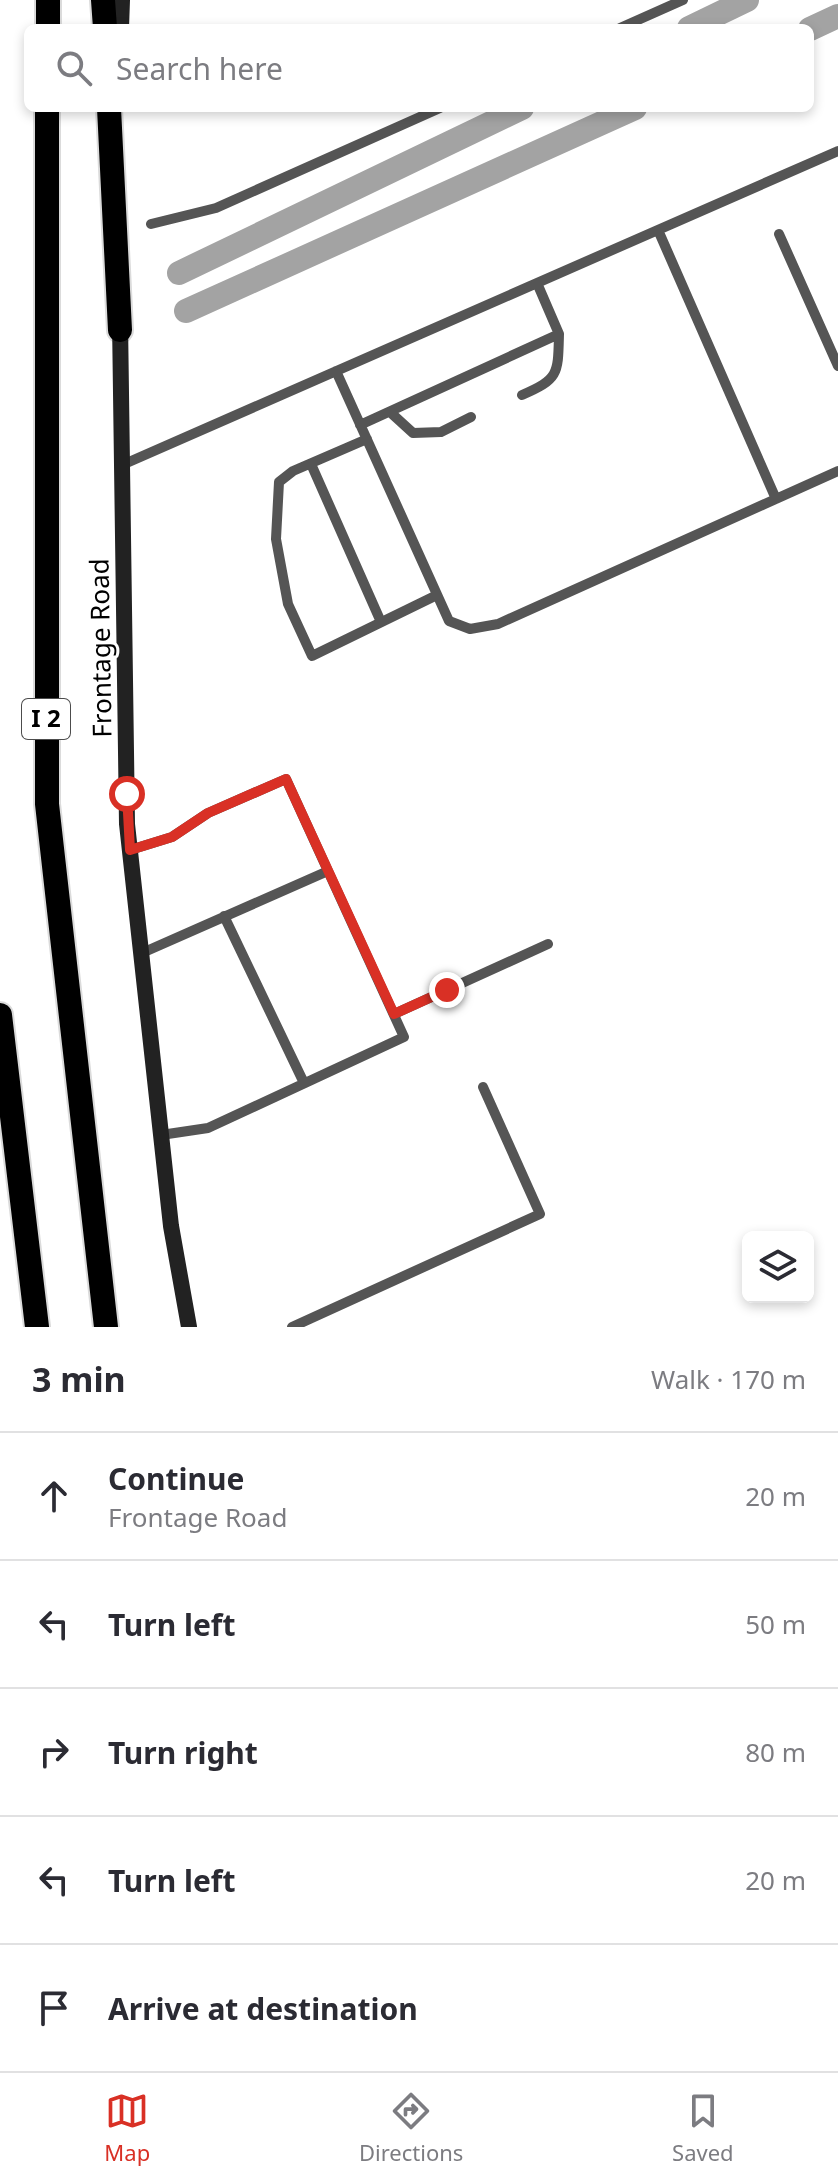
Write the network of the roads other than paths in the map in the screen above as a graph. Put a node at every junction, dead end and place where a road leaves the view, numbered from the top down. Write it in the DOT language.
graph roads {
  1 [pos="48,0"];
  2 [pos="103,0"];
  3 [pos="122,0"];
  4 [pos="683,0"];
  5 [pos="48,24"];
  6 [pos="105,24"];
  7 [pos="121,24"];
  8 [pos="629,24"];
  9 [pos="47,112"];
  10 [pos="109,112"];
  11 [pos="119,112"];
  12 [pos="431,112"];
  13 [pos="838,151"];
  14 [pos="151,224"];
  15 [pos="658,230"];
  16 [pos="779,234"];
  17 [pos="537,283"];
  18 [pos="120,330"];
  19 [pos="559,334"];
  20 [pos="838,366"];
  21 [pos="336,371"];
  22 [pos="522,395"];
  23 [pos="390,412"];
  24 [pos="471,417"];
  25 [pos="360,425"];
  26 [pos="367,439"];
  27 [pos="311,464"];
  28 [pos="122,465"];
  29 [pos="838,471"];
  30 [pos="776,499"];
  31 [pos="437,595"];
  32 [pos="381,622"];
  33 [pos="130,850"];
  34 [pos="328,871"];
  35 [pos="224,916"];
  36 [pos="548,944"];
  37 [pos="142,953"];
  38 [pos="394,1014"];
  39 [pos="0,1015"];
  40 [pos="304,1083"];
  41 [pos="483,1087"];
  42 [pos="161,1135"];
  43 [pos="37,1327"];
  44 [pos="106,1327"];
  45 [pos="189,1327"];
  46 [pos="292,1327"];
  1 -- 5 [label="highway"];
  2 -- 6 [label="highway"];
  3 -- 7 [label="main road"];
  4 -- 8 [label="lane"];
  9 -- 44 [label="highway, I 2"];
  10 -- 18 [label="highway"];
  11 -- 18 [label="main road, Frontage Road"];
  12 -- 14 [label="lane"];
  13 -- 15 [label="lane"];
  15 -- 17 [label="lane"];
  15 -- 30 [label="lane"];
  16 -- 20 [label="lane"];
  17 -- 19 [label="lane"];
  17 -- 21 [label="lane"];
  18 -- 28 [label="main road, Frontage Road"];
  19 -- 22 [label="lane"];
  19 -- 23 [label="lane"];
  21 -- 25 [label="lane"];
  21 -- 28 [label="lane"];
  23 -- 24 [label="lane"];
  23 -- 25 [label="lane"];
  25 -- 26 [label="lane"];
  26 -- 27 [label="lane"];
  26 -- 31 [label="lane"];
  27 -- 32 [label="lane"];
  27 -- 32 [label="lane"];
  28 -- 33 [label="main road, Frontage Road"];
  29 -- 30 [label="lane"];
  30 -- 31 [label="lane"];
  31 -- 32 [label="lane"];
  33 -- 34 [label="lane"];
  33 -- 37 [label="main road, Frontage Road"];
  34 -- 35 [label="lane"];
  34 -- 38 [label="lane"];
  35 -- 37 [label="lane"];
  35 -- 40 [label="lane"];
  36 -- 38 [label="lane"];
  37 -- 42 [label="main road, Frontage Road"];
  38 -- 40 [label="lane"];
  39 -- 43 [label="highway"];
  40 -- 42 [label="lane"];
  41 -- 46 [label="lane"];
  42 -- 45 [label="main road, Frontage Road"];
}
